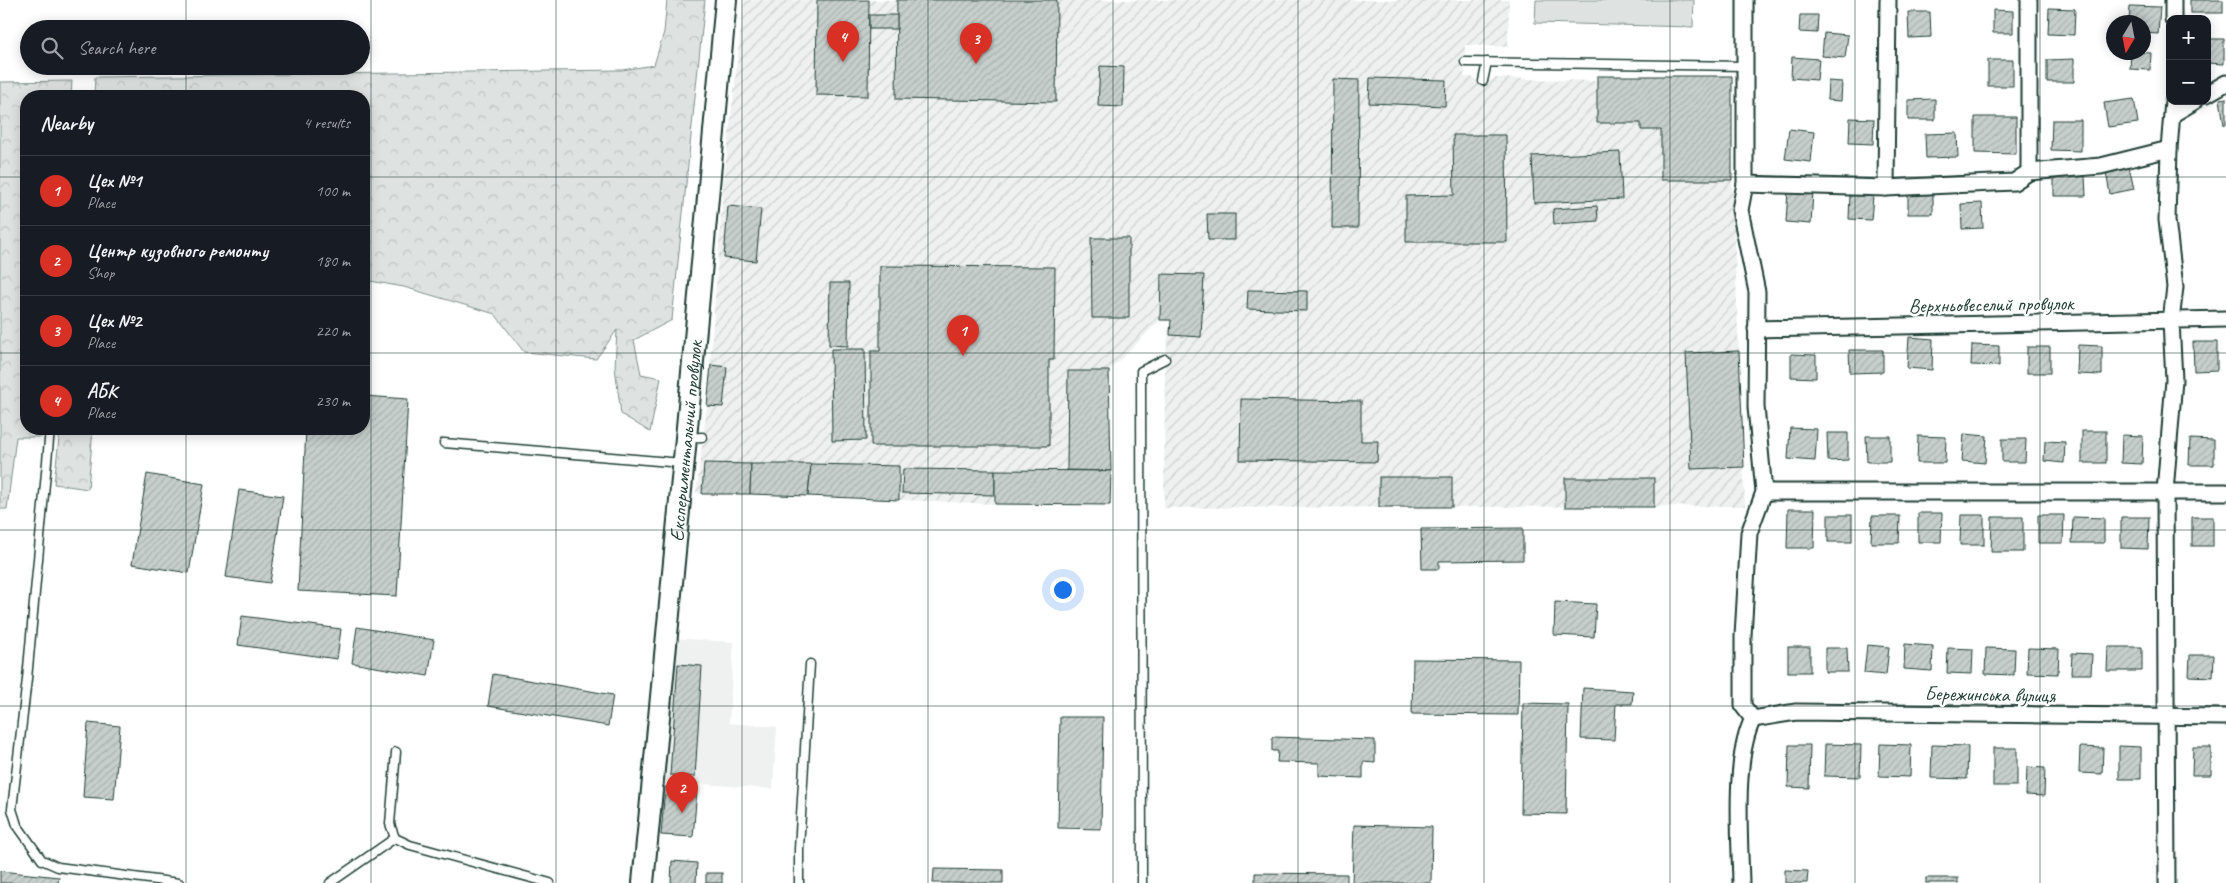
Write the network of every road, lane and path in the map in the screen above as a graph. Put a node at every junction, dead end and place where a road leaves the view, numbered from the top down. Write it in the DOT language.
graph roads {
  1 [pos="726,0"];
  2 [pos="1745,0"];
  3 [pos="1888,0"];
  4 [pos="2030,0"];
  5 [pos="2173,0"];
  6 [pos="2173,15"];
  7 [pos="1465,62"];
  8 [pos="1487,62"];
  9 [pos="1745,66"];
  10 [pos="1483,81"];
  11 [pos="2226,82"];
  12 [pos="2211,91"];
  13 [pos="2173,108"];
  14 [pos="2168,149"];
  15 [pos="2029,172"];
  16 [pos="1745,184"];
  17 [pos="1886,188"];
  18 [pos="2226,319"];
  19 [pos="2171,321"];
  20 [pos="1756,329"];
  21 [pos="1165,359"];
  22 [pos="49,435"];
  23 [pos="444,443"];
  24 [pos="684,464"];
  25 [pos="1764,492"];
  26 [pos="2165,492"];
  27 [pos="2226,492"];
  28 [pos="810,664"];
  29 [pos="2166,716"];
  30 [pos="2226,717"];
  31 [pos="1753,720"];
  32 [pos="396,752"];
  33 [pos="395,838"];
  34 [pos="178,883"];
  35 [pos="330,883"];
  36 [pos="550,883"];
  37 [pos="643,883"];
  38 [pos="800,883"];
  39 [pos="1142,883"];
  40 [pos="1741,883"];
  41 [pos="2167,883"];
  1 -- 24 [label="street, Експериментальний провулок"];
  2 -- 9 [label="street"];
  3 -- 17 [label="street"];
  4 -- 15 [label="street"];
  5 -- 6 [label="street"];
  7 -- 8 [label="lane"];
  8 -- 9 [label="lane"];
  8 -- 10 [label="lane"];
  9 -- 16 [label="street"];
  11 -- 12 [label="street"];
  13 -- 14 [label="street"];
  14 -- 15 [label="street"];
  14 -- 19 [label="street"];
  15 -- 17 [label="street"];
  16 -- 17 [label="street"];
  16 -- 20 [label="street"];
  18 -- 19 [label="street, Верхньовеселий провулок"];
  19 -- 20 [label="street, Верхньовеселий провулок"];
  19 -- 26 [label="street"];
  20 -- 25 [label="street"];
  21 -- 39 [label="lane"];
  22 -- 34 [label="lane"];
  23 -- 24 [label="lane"];
  24 -- 37 [label="street, Експериментальний провулок"];
  25 -- 26 [label="street"];
  25 -- 31 [label="street"];
  26 -- 27 [label="street"];
  26 -- 29 [label="street"];
  28 -- 38 [label="lane"];
  29 -- 30 [label="street, Бережинська вулиця"];
  29 -- 31 [label="street, Бережинська вулиця"];
  29 -- 41 [label="street"];
  31 -- 40 [label="street"];
  32 -- 33 [label="lane"];
  33 -- 35 [label="lane"];
  33 -- 36 [label="lane"];
}
